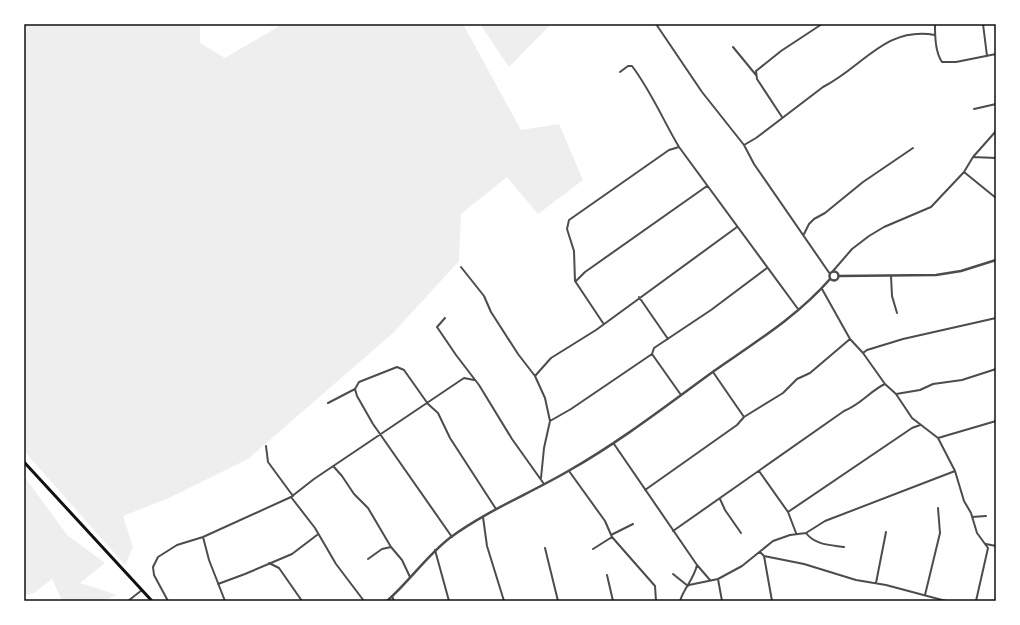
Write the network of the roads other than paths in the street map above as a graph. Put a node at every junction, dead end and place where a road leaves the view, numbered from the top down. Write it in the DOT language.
graph roads {
  1 [pos="656,24"];
  2 [pos="822,24"];
  3 [pos="935,24"];
  4 [pos="983,24"];
  5 [pos="935,35"];
  6 [pos="733,47"];
  7 [pos="996,54"];
  8 [pos="987,56"];
  9 [pos="620,72"];
  10 [pos="756,75"];
  11 [pos="996,104"];
  12 [pos="974,109"];
  13 [pos="782,117"];
  14 [pos="996,131"];
  15 [pos="744,145"];
  16 [pos="679,147"];
  17 [pos="913,148"];
  18 [pos="973,157"];
  19 [pos="996,158"];
  20 [pos="964,172"];
  21 [pos="707,186"];
  22 [pos="996,198"];
  23 [pos="737,227"];
  24 [pos="804,234"];
  25 [pos="996,260"];
  26 [pos="461,267"];
  27 [pos="767,268"];
  28 [pos="833,271"];
  29 [pos="830,274"];
  30 [pos="839,276"];
  31 [pos="890,276"];
  32 [pos="830,279"];
  33 [pos="575,282"];
  34 [pos="822,289"];
  35 [pos="639,297"];
  36 [pos="798,310"];
  37 [pos="897,313"];
  38 [pos="445,318"];
  39 [pos="996,318"];
  40 [pos="603,323"];
  41 [pos="668,339"];
  42 [pos="850,339"];
  43 [pos="863,353"];
  44 [pos="652,354"];
  45 [pos="996,369"];
  46 [pos="713,372"];
  47 [pos="535,376"];
  48 [pos="474,380"];
  49 [pos="885,384"];
  50 [pos="356,390"];
  51 [pos="896,394"];
  52 [pos="682,396"];
  53 [pos="328,403"];
  54 [pos="428,404"];
  55 [pos="744,417"];
  56 [pos="550,420"];
  57 [pos="996,422"];
  58 [pos="920,425"];
  59 [pos="381,435"];
  60 [pos="938,438"];
  61 [pos="614,444"];
  62 [pos="266,446"];
  63 [pos="24,462"];
  64 [pos="334,467"];
  65 [pos="955,470"];
  66 [pos="569,471"];
  67 [pos="759,471"];
  68 [pos="542,478"];
  69 [pos="544,484"];
  70 [pos="645,490"];
  71 [pos="292,497"];
  72 [pos="720,499"];
  73 [pos="938,508"];
  74 [pos="496,509"];
  75 [pos="788,512"];
  76 [pos="986,516"];
  77 [pos="483,517"];
  78 [pos="972,517"];
  79 [pos="633,524"];
  80 [pos="673,531"];
  81 [pos="886,532"];
  82 [pos="741,533"];
  83 [pos="796,533"];
  84 [pos="806,533"];
  85 [pos="317,535"];
  86 [pos="612,536"];
  87 [pos="203,537"];
  88 [pos="452,537"];
  89 [pos="986,544"];
  90 [pos="996,546"];
  91 [pos="391,547"];
  92 [pos="844,547"];
  93 [pos="545,548"];
  94 [pos="593,549"];
  95 [pos="435,550"];
  96 [pos="760,552"];
  97 [pos="764,556"];
  98 [pos="368,559"];
  99 [pos="269,563"];
  100 [pos="698,565"];
  101 [pos="673,574"];
  102 [pos="607,575"];
  103 [pos="410,577"];
  104 [pos="718,579"];
  105 [pos="710,580"];
  106 [pos="876,583"];
  107 [pos="218,584"];
  108 [pos="688,586"];
  109 [pos="142,590"];
  110 [pos="925,595"];
  111 [pos="392,596"];
  112 [pos="128,601"];
  113 [pos="152,601"];
  114 [pos="168,601"];
  115 [pos="225,601"];
  116 [pos="302,601"];
  117 [pos="364,601"];
  118 [pos="387,601"];
  119 [pos="394,601"];
  120 [pos="449,601"];
  121 [pos="504,601"];
  122 [pos="558,601"];
  123 [pos="613,601"];
  124 [pos="656,601"];
  125 [pos="680,601"];
  126 [pos="722,601"];
  127 [pos="772,601"];
  128 [pos="946,601"];
  129 [pos="976,601"];
  1 -- 15 [label="street"];
  2 -- 10 [label="street"];
  3 -- 5 [label="street"];
  4 -- 8 [label="street"];
  5 -- 8 [label="street"];
  5 -- 13 [label="street"];
  6 -- 10 [label="street"];
  7 -- 8 [label="street"];
  9 -- 16 [label="street"];
  10 -- 13 [label="street"];
  11 -- 12 [label="street"];
  13 -- 15 [label="street"];
  14 -- 18 [label="street"];
  15 -- 24 [label="street"];
  16 -- 21 [label="street"];
  16 -- 33 [label="street"];
  17 -- 24 [label="street"];
  18 -- 19 [label="street"];
  18 -- 20 [label="street"];
  20 -- 22 [label="street"];
  20 -- 28 [label="street"];
  21 -- 23 [label="street"];
  21 -- 33 [label="street"];
  23 -- 27 [label="street"];
  23 -- 35 [label="street"];
  24 -- 29 [label="street"];
  25 -- 31 [label="street"];
  26 -- 47 [label="street"];
  27 -- 36 [label="street"];
  27 -- 41 [label="street"];
  28 -- 29 [label="street"];
  28 -- 30 [label="street"];
  29 -- 32 [label="street"];
  30 -- 31 [label="street"];
  30 -- 32 [label="street"];
  31 -- 37 [label="street"];
  32 -- 34 [label="street"];
  33 -- 40 [label="street"];
  34 -- 36 [label="street"];
  34 -- 42 [label="street"];
  35 -- 40 [label="street"];
  35 -- 41 [label="street"];
  36 -- 46 [label="street"];
  38 -- 48 [label="street"];
  39 -- 43 [label="street"];
  40 -- 47 [label="street"];
  41 -- 44 [label="street"];
  42 -- 43 [label="street"];
  42 -- 55 [label="street"];
  43 -- 49 [label="street"];
  44 -- 52 [label="street"];
  44 -- 56 [label="street"];
  45 -- 51 [label="street"];
  46 -- 52 [label="street"];
  46 -- 55 [label="street"];
  47 -- 56 [label="street"];
  48 -- 54 [label="street"];
  48 -- 68 [label="street"];
  49 -- 51 [label="street"];
  49 -- 67 [label="street"];
  50 -- 53 [label="street"];
  50 -- 54 [label="street"];
  50 -- 59 [label="street"];
  51 -- 58 [label="street"];
  52 -- 61 [label="street"];
  54 -- 59 [label="street"];
  54 -- 74 [label="street"];
  55 -- 70 [label="street"];
  56 -- 68 [label="street"];
  57 -- 60 [label="street"];
  58 -- 60 [label="street"];
  58 -- 75 [label="street"];
  59 -- 64 [label="street"];
  59 -- 88 [label="street"];
  60 -- 65 [label="street"];
  61 -- 66 [label="street"];
  61 -- 70 [label="street"];
  62 -- 71 [label="street"];
  63 -- 109 [label="main road"];
  64 -- 71 [label="street"];
  64 -- 91 [label="street"];
  65 -- 78 [label="street"];
  65 -- 84 [label="street"];
  66 -- 69 [label="street"];
  66 -- 86 [label="street"];
  67 -- 72 [label="street"];
  67 -- 75 [label="street"];
  68 -- 69 [label="street"];
  69 -- 74 [label="street"];
  70 -- 80 [label="street"];
  71 -- 85 [label="street"];
  71 -- 87 [label="street"];
  72 -- 80 [label="street"];
  72 -- 82 [label="street"];
  73 -- 110 [label="street"];
  74 -- 77 [label="street"];
  75 -- 83 [label="street"];
  76 -- 78 [label="street"];
  77 -- 88 [label="street"];
  77 -- 121 [label="street"];
  78 -- 89 [label="street"];
  79 -- 86 [label="street"];
  80 -- 100 [label="street"];
  81 -- 106 [label="street"];
  83 -- 84 [label="street"];
  83 -- 96 [label="street"];
  84 -- 92 [label="street"];
  85 -- 99 [label="street"];
  85 -- 117 [label="street"];
  86 -- 94 [label="street"];
  86 -- 124 [label="street"];
  87 -- 107 [label="street"];
  87 -- 114 [label="street"];
  88 -- 95 [label="street"];
  89 -- 90 [label="street"];
  89 -- 129 [label="street"];
  91 -- 98 [label="street"];
  91 -- 103 [label="street"];
  93 -- 122 [label="street"];
  95 -- 103 [label="street"];
  95 -- 120 [label="street"];
  96 -- 97 [label="street"];
  96 -- 104 [label="street"];
  97 -- 106 [label="street"];
  97 -- 127 [label="street"];
  99 -- 107 [label="street"];
  99 -- 116 [label="street"];
  100 -- 105 [label="street"];
  100 -- 108 [label="street"];
  101 -- 108 [label="street"];
  102 -- 123 [label="street"];
  103 -- 111 [label="street"];
  104 -- 105 [label="street"];
  104 -- 126 [label="street"];
  105 -- 108 [label="street"];
  106 -- 110 [label="street"];
  107 -- 115 [label="street"];
  108 -- 125 [label="street"];
  109 -- 112 [label="street"];
  109 -- 113 [label="main road"];
  110 -- 128 [label="street"];
  111 -- 118 [label="street"];
  111 -- 119 [label="street"];
}
